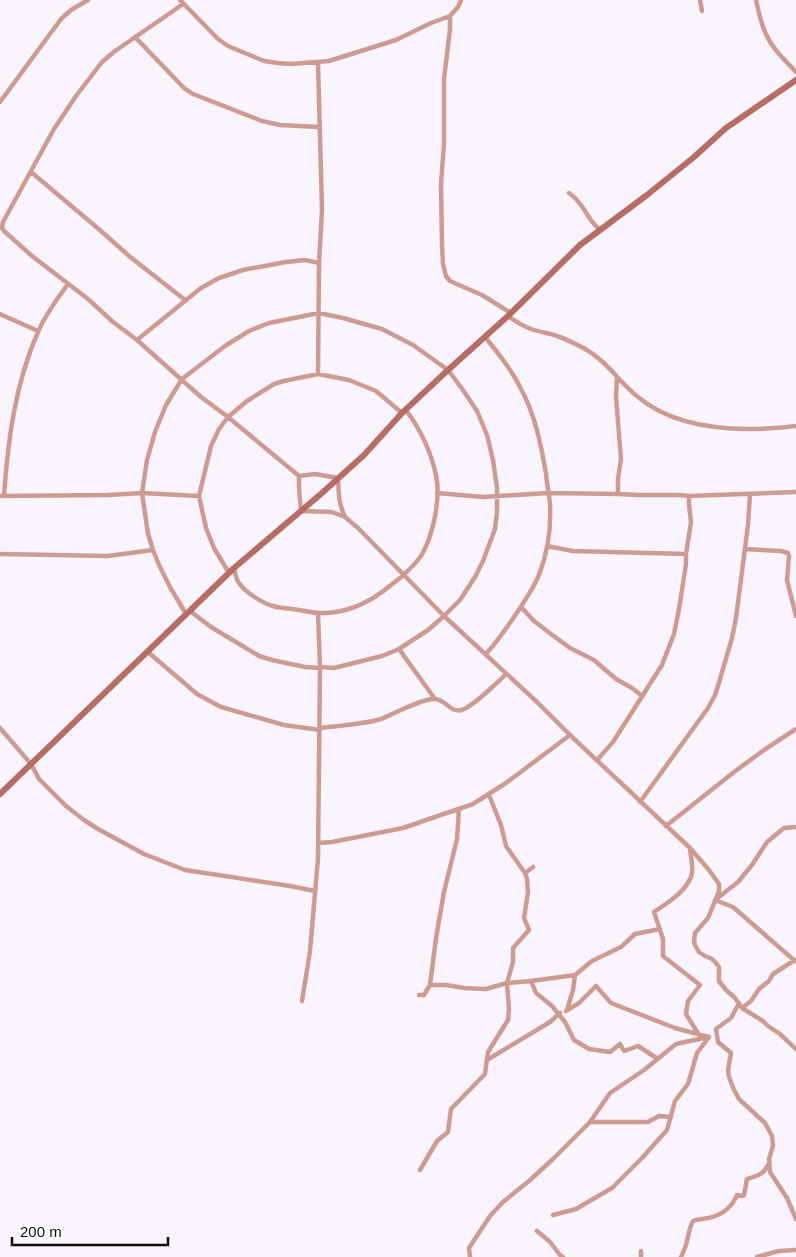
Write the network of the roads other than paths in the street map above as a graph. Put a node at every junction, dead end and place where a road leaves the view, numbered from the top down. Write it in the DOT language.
graph roads {
  1 [pos="88,0"];
  2 [pos="461,0"];
  3 [pos="700,0"];
  4 [pos="756,0"];
  5 [pos="181,2"];
  6 [pos="702,11"];
  7 [pos="450,16"];
  8 [pos="135,37"];
  9 [pos="318,63"];
  10 [pos="796,72"];
  11 [pos="796,80"];
  12 [pos="0,102"];
  13 [pos="319,127"];
  14 [pos="31,172"];
  15 [pos="569,193"];
  16 [pos="601,230"];
  17 [pos="319,263"];
  18 [pos="68,284"];
  19 [pos="185,300"];
  20 [pos="319,313"];
  21 [pos="0,314"];
  22 [pos="509,314"];
  23 [pos="38,331"];
  24 [pos="485,337"];
  25 [pos="137,340"];
  26 [pos="448,370"];
  27 [pos="318,374"];
  28 [pos="618,378"];
  29 [pos="182,379"];
  30 [pos="404,412"];
  31 [pos="228,417"];
  32 [pos="796,426"];
  33 [pos="299,476"];
  34 [pos="338,478"];
  35 [pos="796,492"];
  36 [pos="142,493"];
  37 [pos="437,493"];
  38 [pos="548,493"];
  39 [pos="618,494"];
  40 [pos="750,494"];
  41 [pos="2,496"];
  42 [pos="199,496"];
  43 [pos="497,496"];
  44 [pos="689,496"];
  45 [pos="301,511"];
  46 [pos="345,517"];
  47 [pos="547,546"];
  48 [pos="745,549"];
  49 [pos="153,550"];
  50 [pos="0,554"];
  51 [pos="686,554"];
  52 [pos="231,571"];
  53 [pos="404,575"];
  54 [pos="521,607"];
  55 [pos="188,613"];
  56 [pos="318,613"];
  57 [pos="444,616"];
  58 [pos="796,616"];
  59 [pos="399,648"];
  60 [pos="148,652"];
  61 [pos="486,654"];
  62 [pos="320,667"];
  63 [pos="506,674"];
  64 [pos="642,696"];
  65 [pos="435,699"];
  66 [pos="0,728"];
  67 [pos="320,729"];
  68 [pos="796,729"];
  69 [pos="570,735"];
  70 [pos="597,760"];
  71 [pos="30,764"];
  72 [pos="0,794"];
  73 [pos="489,795"];
  74 [pos="640,802"];
  75 [pos="459,810"];
  76 [pos="666,826"];
  77 [pos="796,827"];
  78 [pos="318,843"];
  79 [pos="690,848"];
  80 [pos="533,867"];
  81 [pos="525,874"];
  82 [pos="315,891"];
  83 [pos="715,900"];
  84 [pos="660,929"];
  85 [pos="795,960"];
  86 [pos="575,975"];
  87 [pos="531,981"];
  88 [pos="506,983"];
  89 [pos="430,985"];
  90 [pos="419,995"];
  91 [pos="302,1001"];
  92 [pos="739,1003"];
  93 [pos="742,1008"];
  94 [pos="566,1011"];
  95 [pos="558,1014"];
  96 [pos="699,1034"];
  97 [pos="709,1037"];
  98 [pos="796,1049"];
  99 [pos="658,1059"];
  100 [pos="487,1060"];
  101 [pos="671,1117"];
  102 [pos="590,1122"];
  103 [pos="769,1162"];
  104 [pos="420,1170"];
  105 [pos="553,1215"];
  106 [pos="796,1219"];
  107 [pos="538,1232"];
  108 [pos="796,1250"];
  109 [pos="470,1257"];
  110 [pos="563,1257"];
  111 [pos="681,1257"];
  112 [pos="757,1257"];
  1 -- 12 [label="street"];
  2 -- 7 [label="street"];
  3 -- 6 [label="street"];
  4 -- 10 [label="street"];
  5 -- 8 [label="street"];
  5 -- 9 [label="street"];
  7 -- 9 [label="street"];
  7 -- 22 [label="street"];
  8 -- 13 [label="street"];
  8 -- 14 [label="street"];
  9 -- 13 [label="street"];
  11 -- 16 [label="street"];
  13 -- 17 [label="street"];
  14 -- 18 [label="street"];
  14 -- 19 [label="street"];
  15 -- 16 [label="street"];
  16 -- 22 [label="street"];
  17 -- 19 [label="street"];
  17 -- 20 [label="street"];
  18 -- 23 [label="street"];
  18 -- 25 [label="street"];
  19 -- 25 [label="street"];
  20 -- 26 [label="street"];
  20 -- 27 [label="street"];
  20 -- 29 [label="street"];
  21 -- 23 [label="street"];
  22 -- 24 [label="street"];
  22 -- 28 [label="street"];
  23 -- 41 [label="street"];
  24 -- 26 [label="street"];
  24 -- 38 [label="street"];
  25 -- 29 [label="street"];
  26 -- 30 [label="street"];
  26 -- 43 [label="street"];
  27 -- 30 [label="street"];
  27 -- 31 [label="street"];
  28 -- 32 [label="street"];
  28 -- 39 [label="street"];
  29 -- 31 [label="street"];
  29 -- 36 [label="street"];
  30 -- 34 [label="street"];
  30 -- 37 [label="street"];
  31 -- 33 [label="street"];
  31 -- 42 [label="street"];
  33 -- 34 [label="street"];
  33 -- 45 [label="street"];
  34 -- 45 [label="street"];
  34 -- 46 [label="street"];
  35 -- 40 [label="street"];
  36 -- 41 [label="street"];
  36 -- 42 [label="street"];
  36 -- 49 [label="street"];
  37 -- 43 [label="street"];
  37 -- 53 [label="street"];
  38 -- 39 [label="street"];
  38 -- 43 [label="street"];
  38 -- 47 [label="street"];
  39 -- 44 [label="street"];
  40 -- 44 [label="street"];
  40 -- 48 [label="street"];
  42 -- 52 [label="street"];
  43 -- 57 [label="street"];
  44 -- 51 [label="street"];
  45 -- 46 [label="street"];
  45 -- 52 [label="street"];
  46 -- 53 [label="street"];
  47 -- 51 [label="street"];
  47 -- 54 [label="street"];
  48 -- 58 [label="street"];
  48 -- 74 [label="street"];
  49 -- 50 [label="street"];
  49 -- 55 [label="street"];
  51 -- 64 [label="street"];
  52 -- 55 [label="street"];
  52 -- 56 [label="street"];
  53 -- 56 [label="street"];
  53 -- 57 [label="street"];
  54 -- 61 [label="street"];
  54 -- 64 [label="street"];
  55 -- 60 [label="street"];
  55 -- 62 [label="street"];
  56 -- 62 [label="street"];
  57 -- 59 [label="street"];
  57 -- 61 [label="street"];
  59 -- 62 [label="street"];
  59 -- 65 [label="street"];
  60 -- 67 [label="street"];
  60 -- 71 [label="street"];
  61 -- 63 [label="street"];
  62 -- 67 [label="street"];
  63 -- 65 [label="street"];
  63 -- 69 [label="street"];
  64 -- 70 [label="street"];
  65 -- 67 [label="street"];
  66 -- 71 [label="street"];
  67 -- 78 [label="street"];
  68 -- 76 [label="street"];
  69 -- 70 [label="street"];
  69 -- 73 [label="street"];
  70 -- 74 [label="street"];
  71 -- 72 [label="street"];
  71 -- 82 [label="street"];
  73 -- 75 [label="street"];
  73 -- 81 [label="street"];
  74 -- 76 [label="street"];
  75 -- 78 [label="street"];
  75 -- 89 [label="street"];
  76 -- 79 [label="street"];
  77 -- 83 [label="street"];
  78 -- 82 [label="street"];
  79 -- 83 [label="street"];
  79 -- 84 [label="street"];
  80 -- 81 [label="street"];
  81 -- 88 [label="street"];
  82 -- 91 [label="street"];
  83 -- 85 [label="street"];
  83 -- 92 [label="street"];
  84 -- 86 [label="street"];
  84 -- 96 [label="street"];
  85 -- 93 [label="street"];
  86 -- 87 [label="street"];
  86 -- 94 [label="street"];
  87 -- 88 [label="street"];
  87 -- 95 [label="street"];
  88 -- 89 [label="street"];
  88 -- 100 [label="street"];
  89 -- 90 [label="street"];
  92 -- 93 [label="street"];
  92 -- 103 [label="street"];
  93 -- 98 [label="street"];
  94 -- 95 [label="street"];
  94 -- 96 [label="street"];
  95 -- 99 [label="street"];
  95 -- 100 [label="street"];
  96 -- 97 [label="street"];
  97 -- 99 [label="street"];
  97 -- 101 [label="street"];
  99 -- 102 [label="street"];
  100 -- 104 [label="street"];
  101 -- 102 [label="street"];
  101 -- 105 [label="street"];
  102 -- 109 [label="street"];
  103 -- 106 [label="street"];
  103 -- 111 [label="street"];
  107 -- 110 [label="street"];
  108 -- 112 [label="street"];
}
